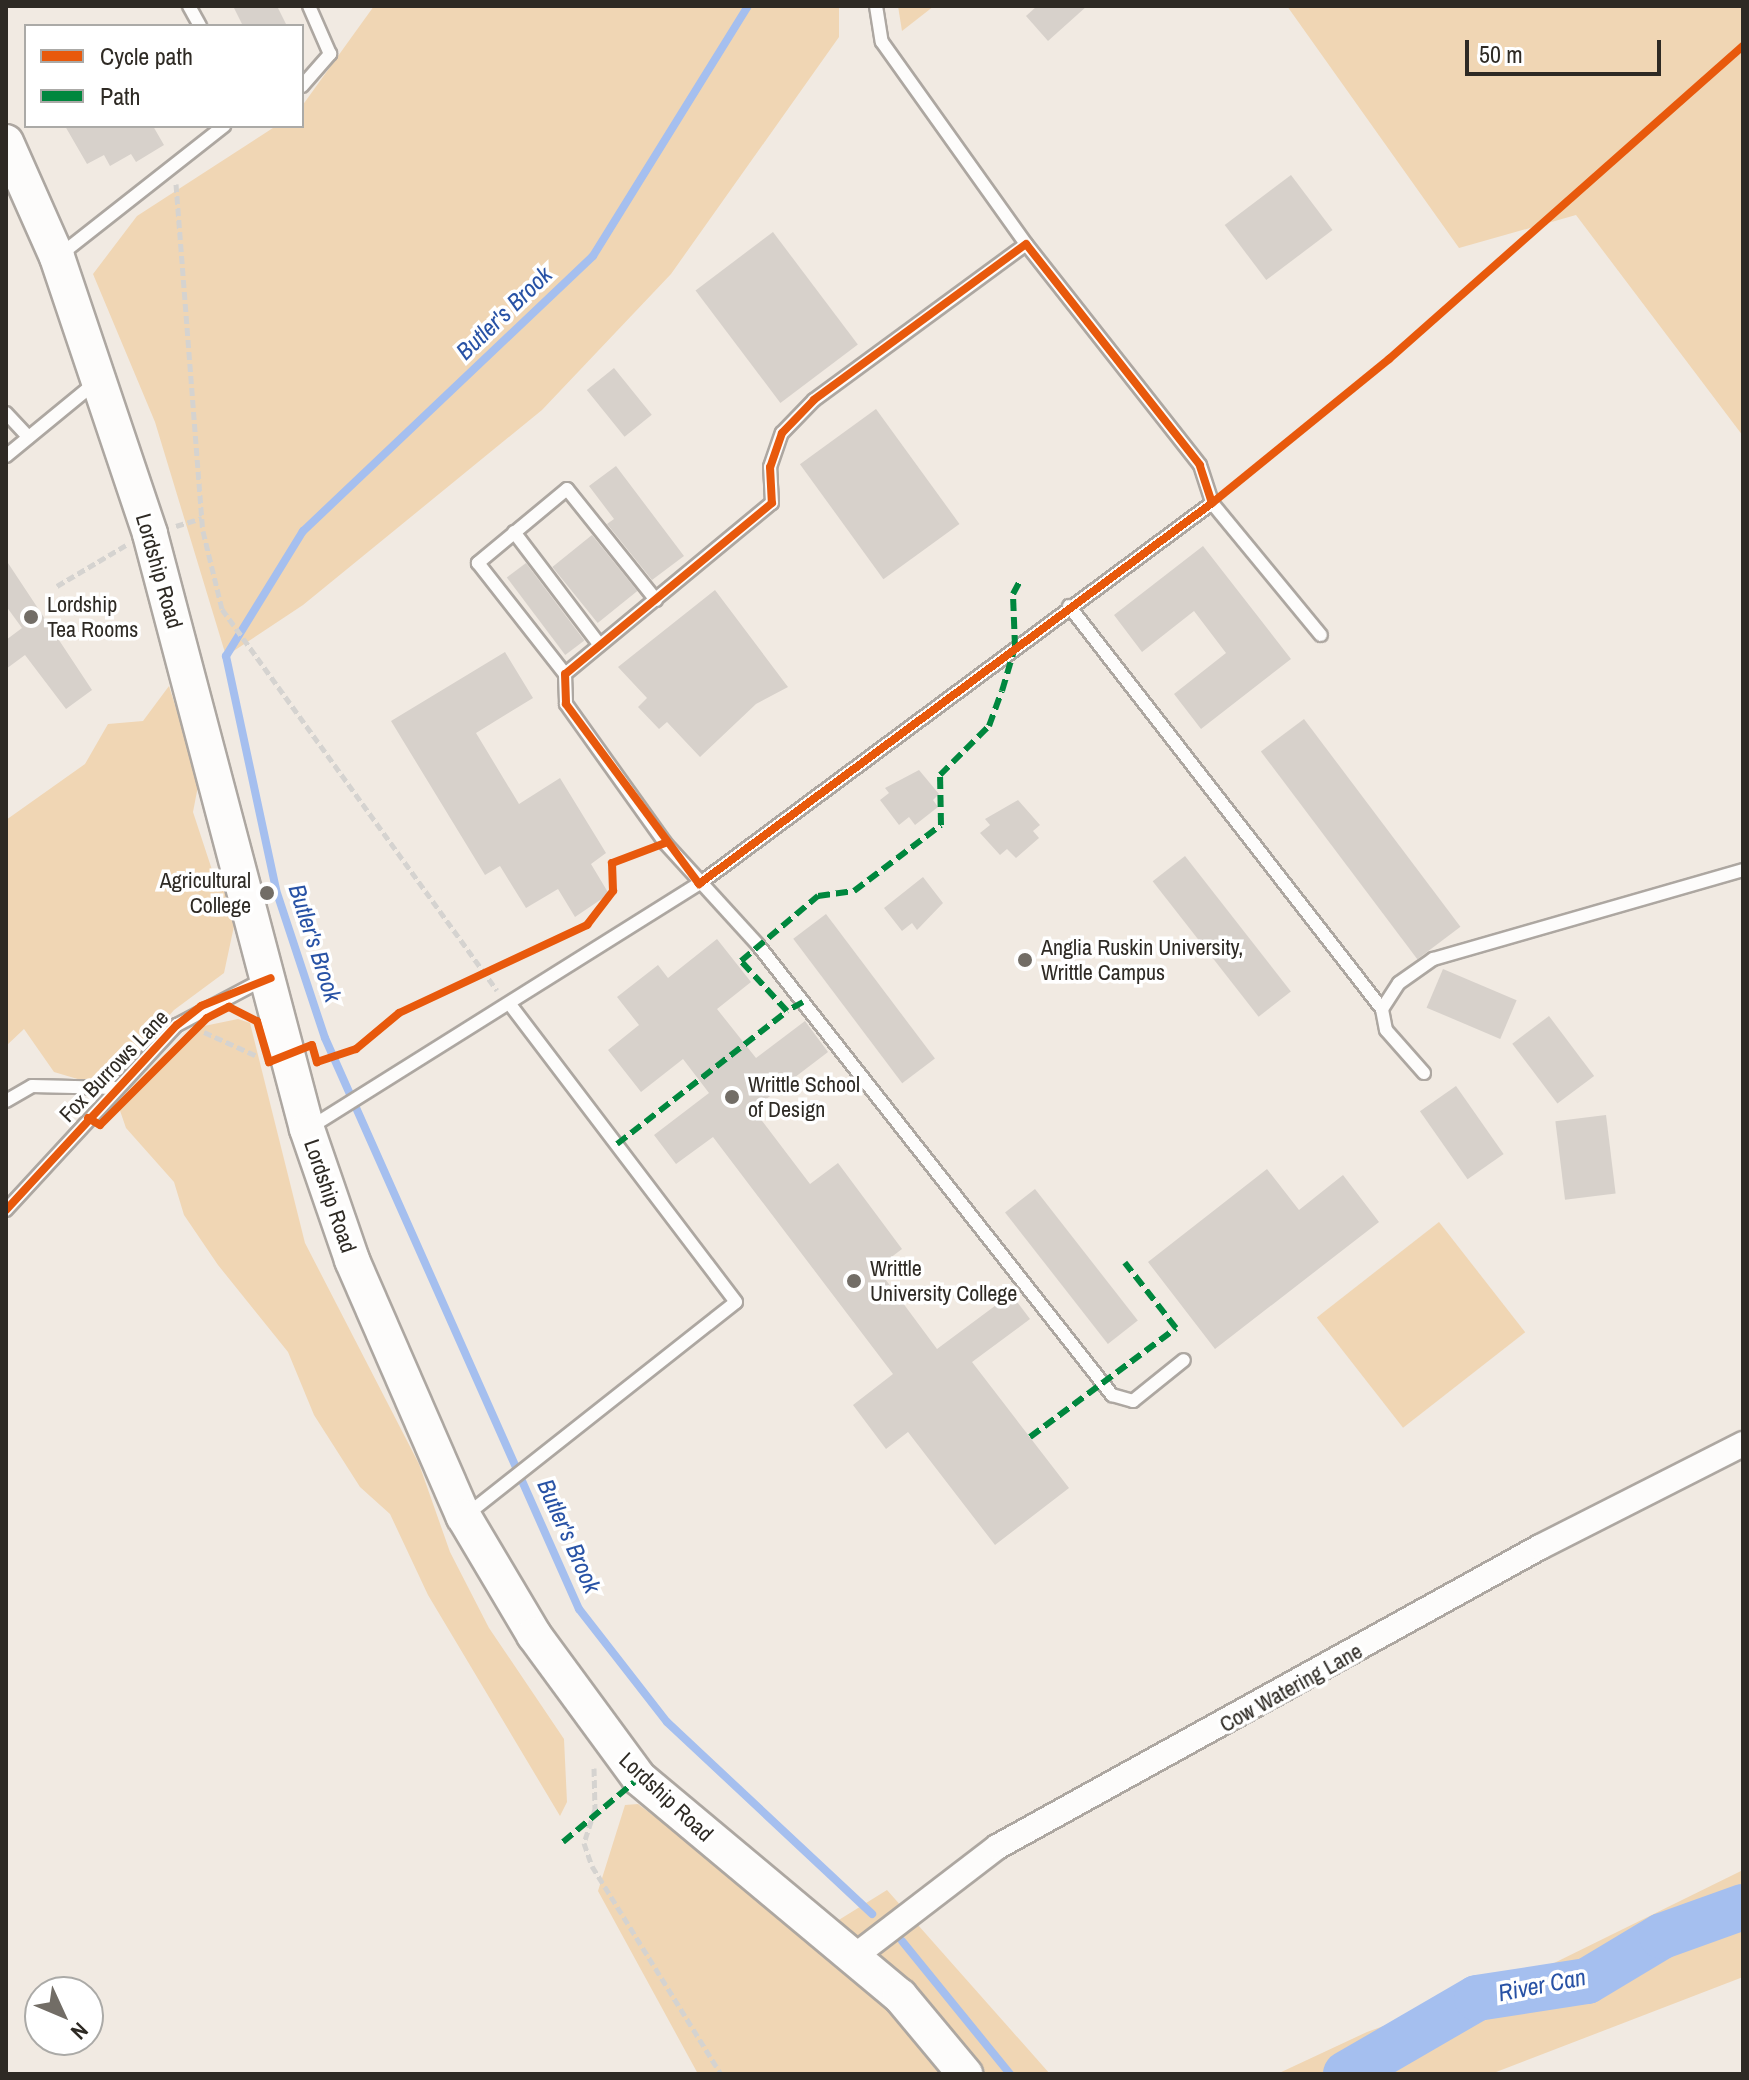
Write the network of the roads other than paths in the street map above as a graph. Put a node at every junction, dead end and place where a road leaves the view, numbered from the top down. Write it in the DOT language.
graph roads {
  1 [pos="189,6"];
  2 [pos="309,6"];
  3 [pos="876,6"];
  4 [pos="199,24"];
  5 [pos="304,84"];
  6 [pos="222,128"];
  7 [pos="6,142"];
  8 [pos="1026,244"];
  9 [pos="57,257"];
  10 [pos="98,382"];
  11 [pos="6,413"];
  12 [pos="28,437"];
  13 [pos="6,456"];
  14 [pos="1212,503"];
  15 [pos="514,532"];
  16 [pos="656,600"];
  17 [pos="1069,606"];
  18 [pos="1321,635"];
  19 [pos="599,644"];
  20 [pos="565,674"];
  21 [pos="1743,870"];
  22 [pos="699,884"];
  23 [pos="271,978"];
  24 [pos="512,1007"];
  25 [pos="1382,1009"];
  26 [pos="1424,1073"];
  27 [pos="116,1088"];
  28 [pos="6,1101"];
  29 [pos="307,1129"];
  30 [pos="6,1210"];
  31 [pos="1184,1360"];
  32 [pos="1743,1444"];
  33 [pos="464,1517"];
  34 [pos="855,1956"];
  35 [pos="965,2074"];
  1 -- 4 [label="lane"];
  2 -- 5 [label="lane"];
  3 -- 8 [label="lane"];
  6 -- 9 [label="lane"];
  7 -- 9 [label="street, Lordship Road"];
  8 -- 14 [label="lane"];
  8 -- 16 [label="lane"];
  9 -- 10 [label="street, Lordship Road"];
  10 -- 12 [label="lane"];
  10 -- 23 [label="street, Lordship Road"];
  11 -- 12 [label="lane"];
  12 -- 13 [label="lane"];
  14 -- 17 [label="lane"];
  14 -- 18 [label="lane"];
  15 -- 16 [label="lane"];
  15 -- 19 [label="lane"];
  15 -- 20 [label="lane"];
  16 -- 19 [label="lane"];
  17 -- 22 [label="lane"];
  17 -- 25 [label="lane"];
  19 -- 20 [label="lane"];
  20 -- 22 [label="lane"];
  21 -- 25 [label="lane"];
  22 -- 24 [label="lane"];
  22 -- 31 [label="lane"];
  23 -- 27 [label="lane, Fox Burrows Lane"];
  23 -- 29 [label="street, Lordship Road"];
  24 -- 29 [label="lane"];
  24 -- 33 [label="lane"];
  25 -- 26 [label="lane"];
  27 -- 28 [label="lane"];
  27 -- 30 [label="lane, Fox Burrows Lane"];
  29 -- 33 [label="street, Lordship Road"];
  32 -- 34 [label="street, Cow Watering Lane"];
  33 -- 34 [label="street, Lordship Road"];
  34 -- 35 [label="street, Lordship Road"];
}
